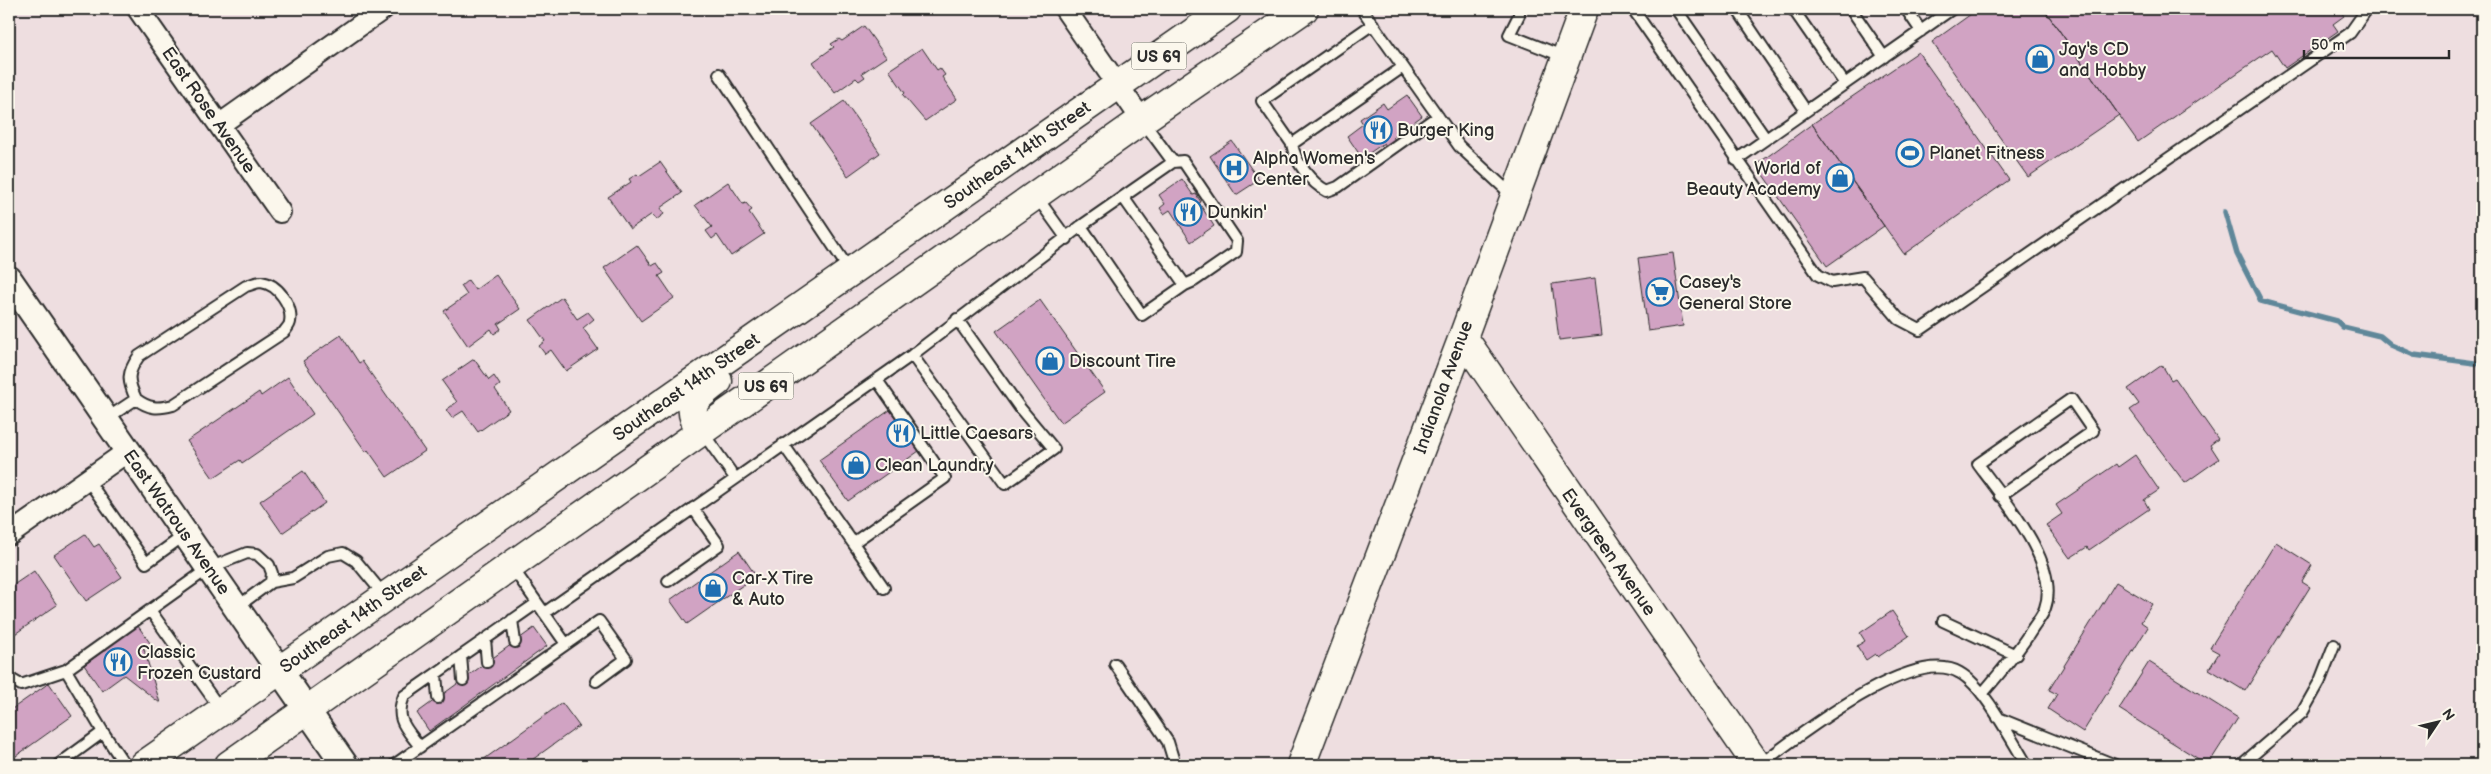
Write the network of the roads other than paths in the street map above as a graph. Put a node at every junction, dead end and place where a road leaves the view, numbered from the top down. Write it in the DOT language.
graph roads {
  1 [pos="138,9"];
  2 [pos="383,9"];
  3 [pos="1065,9"];
  4 [pos="1227,9"];
  5 [pos="1304,9"];
  6 [pos="1362,9"];
  7 [pos="1519,9"];
  8 [pos="1584,9"];
  9 [pos="1676,9"];
  10 [pos="1737,9"];
  11 [pos="1793,9"];
  12 [pos="1851,9"];
  13 [pos="1906,9"];
  14 [pos="1952,9"];
  15 [pos="2366,9"];
  16 [pos="1634,10"];
  17 [pos="1373,24"];
  18 [pos="1921,31"];
  19 [pos="1884,57"];
  20 [pos="1566,58"];
  21 [pos="1403,67"];
  22 [pos="719,74"];
  23 [pos="1845,84"];
  24 [pos="1118,85"];
  25 [pos="1806,111"];
  26 [pos="1438,116"];
  27 [pos="1142,120"];
  28 [pos="219,126"];
  29 [pos="1766,139"];
  30 [pos="1292,144"];
  31 [pos="1736,160"];
  32 [pos="1173,162"];
  33 [pos="1036,195"];
  34 [pos="1514,196"];
  35 [pos="1123,197"];
  36 [pos="280,212"];
  37 [pos="1081,226"];
  38 [pos="1067,238"];
  39 [pos="850,272"];
  40 [pos="9,279"];
  41 [pos="1184,285"];
  42 [pos="816,296"];
  43 [pos="957,319"];
  44 [pos="1463,337"];
  45 [pos="912,355"];
  46 [pos="877,380"];
  47 [pos="136,399"];
  48 [pos="106,419"];
  49 [pos="702,432"];
  50 [pos="784,444"];
  51 [pos="128,450"];
  52 [pos="735,478"];
  53 [pos="87,480"];
  54 [pos="2000,496"];
  55 [pos="693,508"];
  56 [pos="186,534"];
  57 [pos="9,535"];
  58 [pos="852,543"];
  59 [pos="511,566"];
  60 [pos="209,568"];
  61 [pos="668,581"];
  62 [pos="271,582"];
  63 [pos="884,588"];
  64 [pos="386,596"];
  65 [pos="537,603"];
  66 [pos="236,607"];
  67 [pos="150,610"];
  68 [pos="544,614"];
  69 [pos="512,620"];
  70 [pos="1943,621"];
  71 [pos="485,640"];
  72 [pos="515,642"];
  73 [pos="566,644"];
  74 [pos="2334,645"];
  75 [pos="2016,654"];
  76 [pos="461,656"];
  77 [pos="487,662"];
  78 [pos="1115,664"];
  79 [pos="518,667"];
  80 [pos="66,670"];
  81 [pos="280,670"];
  82 [pos="436,674"];
  83 [pos="9,678"];
  84 [pos="519,678"];
  85 [pos="463,680"];
  86 [pos="596,681"];
  87 [pos="1982,694"];
  88 [pos="438,698"];
  89 [pos="308,710"];
  90 [pos="222,711"];
  91 [pos="1998,718"];
  92 [pos="103,732"];
  93 [pos="420,747"];
  94 [pos="58,765"];
  95 [pos="125,765"];
  96 [pos="144,765"];
  97 [pos="229,765"];
  98 [pos="345,765"];
  99 [pos="394,765"];
  100 [pos="1175,765"];
  101 [pos="1301,765"];
  102 [pos="1758,765"];
  103 [pos="2027,765"];
  104 [pos="2115,765"];
  105 [pos="2242,765"];
  1 -- 28 [label="street, East Rose Avenue"];
  2 -- 28 [label="street"];
  3 -- 24 [label="street"];
  4 -- 24 [label="main road, Southeast 14th Street / US 69"];
  5 -- 27 [label="main road, US 69"];
  6 -- 17 [label="lane"];
  7 -- 20 [label="lane"];
  8 -- 20 [label="main road, Indianola Avenue"];
  9 -- 29 [label="lane"];
  10 -- 25 [label="lane"];
  11 -- 23 [label="lane"];
  12 -- 19 [label="lane"];
  13 -- 18 [label="lane"];
  14 -- 18 [label="lane"];
  15 -- 31 [label="lane"];
  16 -- 31 [label="lane"];
  17 -- 21 [label="lane"];
  17 -- 30 [label="lane"];
  18 -- 19 [label="lane"];
  19 -- 23 [label="lane"];
  20 -- 34 [label="main road, Indianola Avenue"];
  21 -- 26 [label="lane"];
  21 -- 30 [label="lane"];
  22 -- 39 [label="lane"];
  23 -- 25 [label="lane"];
  24 -- 27 [label="street"];
  24 -- 39 [label="main road, Southeast 14th Street / US 69"];
  25 -- 29 [label="lane"];
  26 -- 30 [label="lane"];
  26 -- 34 [label="lane"];
  27 -- 32 [label="lane"];
  27 -- 33 [label="main road, US 69"];
  28 -- 36 [label="street, East Rose Avenue"];
  29 -- 31 [label="lane"];
  32 -- 35 [label="lane"];
  32 -- 41 [label="lane"];
  33 -- 38 [label="lane"];
  33 -- 49 [label="main road, US 69"];
  34 -- 44 [label="main road, Indianola Avenue"];
  35 -- 37 [label="lane"];
  35 -- 41 [label="lane"];
  37 -- 38 [label="lane"];
  37 -- 41 [label="lane"];
  38 -- 43 [label="lane"];
  39 -- 42 [label="main road, Southeast 14th Street / US 69"];
  40 -- 48 [label="street, East Watrous Avenue"];
  42 -- 49 [label="main road"];
  42 -- 64 [label="main road, Southeast 14th Street / US 69"];
  43 -- 45 [label="lane"];
  43 -- 45 [label="lane"];
  44 -- 101 [label="main road, Indianola Avenue"];
  44 -- 102 [label="main road, Evergreen Avenue"];
  45 -- 46 [label="lane"];
  46 -- 50 [label="lane"];
  46 -- 58 [label="lane"];
  47 -- 47 [label="lane"];
  47 -- 48 [label="lane"];
  48 -- 51 [label="street, East Watrous Avenue"];
  49 -- 52 [label="lane"];
  49 -- 59 [label="main road, US 69"];
  50 -- 52 [label="lane"];
  50 -- 58 [label="lane"];
  51 -- 53 [label="street"];
  51 -- 56 [label="street, East Watrous Avenue"];
  52 -- 55 [label="lane"];
  53 -- 56 [label="lane"];
  53 -- 57 [label="street"];
  54 -- 54 [label="lane"];
  54 -- 75 [label="lane"];
  55 -- 61 [label="lane"];
  55 -- 68 [label="lane"];
  56 -- 60 [label="street, East Watrous Avenue"];
  58 -- 63 [label="lane"];
  59 -- 65 [label="lane"];
  59 -- 89 [label="main road, US 69"];
  60 -- 62 [label="lane"];
  60 -- 66 [label="street, East Watrous Avenue"];
  60 -- 67 [label="lane"];
  62 -- 64 [label="lane"];
  62 -- 66 [label="lane"];
  64 -- 81 [label="main road, Southeast 14th Street / US 69"];
  65 -- 68 [label="lane"];
  65 -- 69 [label="lane"];
  66 -- 81 [label="street, East Watrous Avenue"];
  67 -- 80 [label="lane"];
  67 -- 90 [label="lane"];
  68 -- 73 [label="lane"];
  69 -- 71 [label="lane"];
  69 -- 72 [label="lane"];
  70 -- 75 [label="lane"];
  71 -- 76 [label="lane"];
  71 -- 77 [label="lane"];
  73 -- 84 [label="lane"];
  73 -- 86 [label="lane"];
  74 -- 105 [label="lane"];
  75 -- 87 [label="lane"];
  76 -- 82 [label="lane"];
  76 -- 85 [label="lane"];
  78 -- 100 [label="lane"];
  79 -- 84 [label="lane"];
  80 -- 83 [label="lane"];
  80 -- 92 [label="lane"];
  81 -- 89 [label="street, East Watrous Avenue"];
  81 -- 90 [label="main road, Southeast 14th Street / US 69"];
  82 -- 88 [label="lane"];
  82 -- 93 [label="lane"];
  84 -- 93 [label="lane"];
  87 -- 91 [label="lane"];
  87 -- 102 [label="lane"];
  89 -- 97 [label="main road, US 69"];
  89 -- 98 [label="street, East Watrous Avenue"];
  90 -- 96 [label="main road, Southeast 14th Street / US 69"];
  91 -- 103 [label="lane"];
  91 -- 104 [label="lane"];
  92 -- 94 [label="lane"];
  92 -- 95 [label="lane"];
  93 -- 99 [label="lane"];
}
